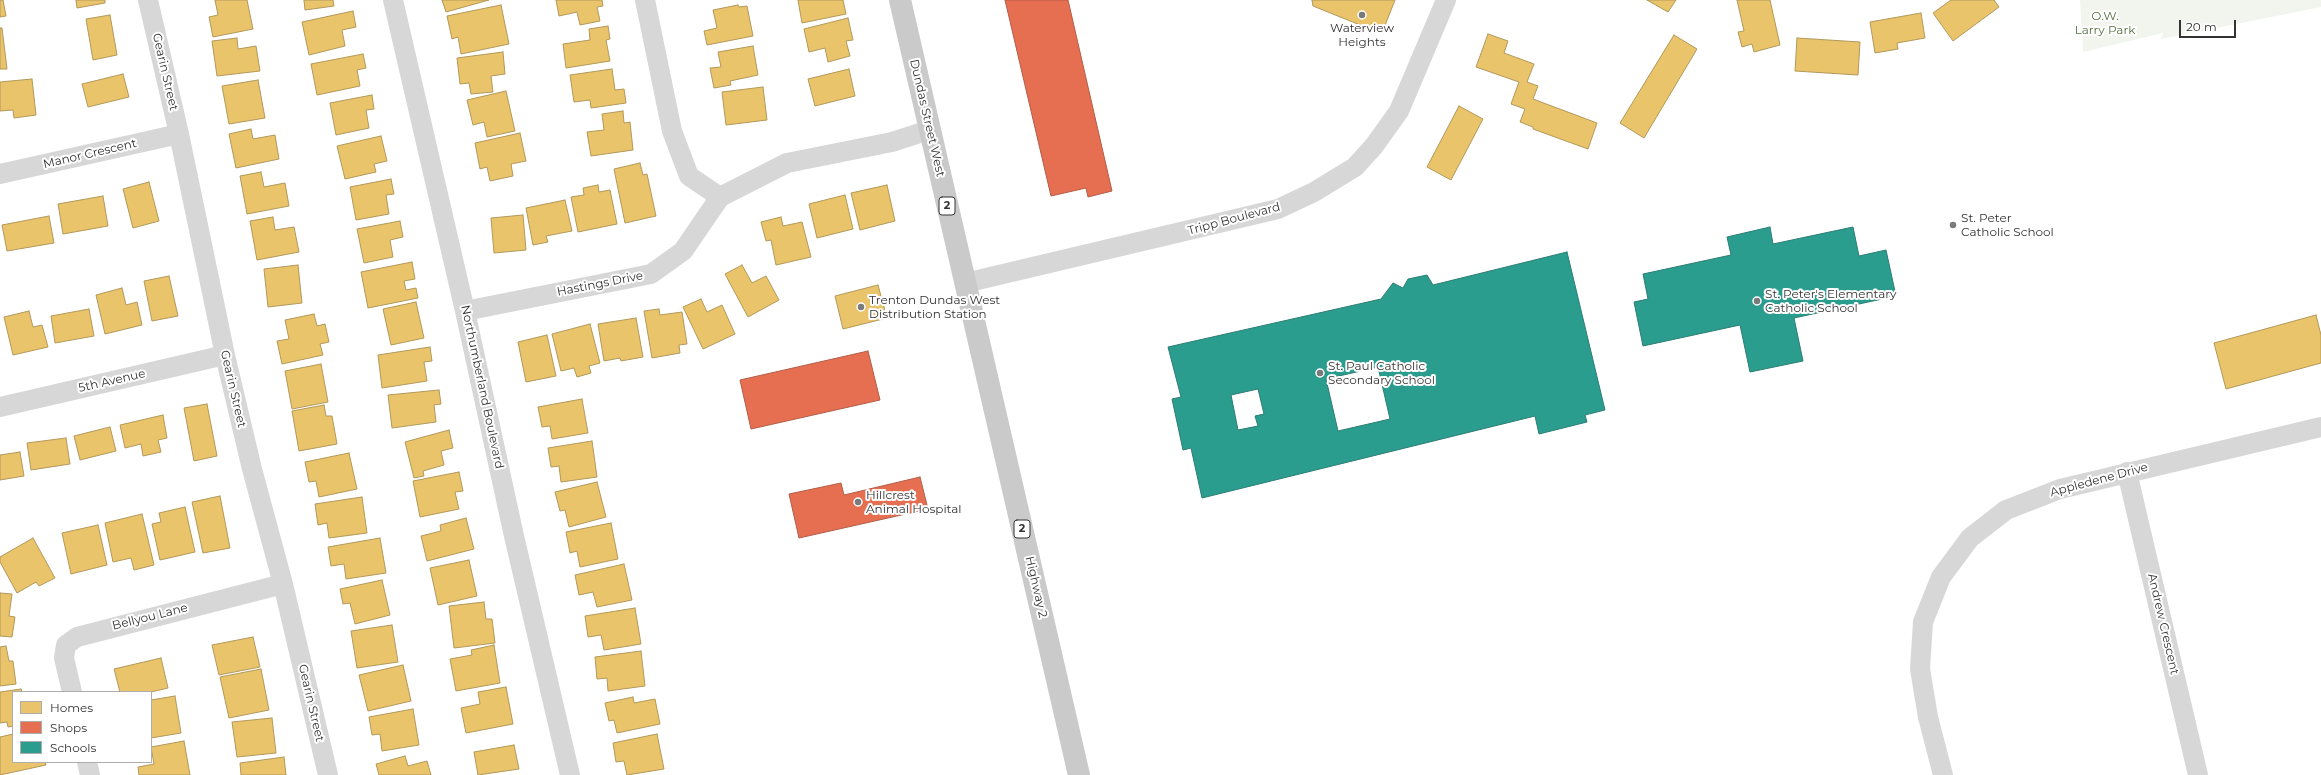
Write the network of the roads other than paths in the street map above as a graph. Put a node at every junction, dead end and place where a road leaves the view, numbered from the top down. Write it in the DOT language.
graph roads {
  1 [pos="148,0"];
  2 [pos="393,0"];
  3 [pos="645,0"];
  4 [pos="900,0"];
  5 [pos="1446,0"];
  6 [pos="929,130"];
  7 [pos="179,134"];
  8 [pos="0,174"];
  9 [pos="720,197"];
  10 [pos="965,282"];
  11 [pos="465,310"];
  12 [pos="225,355"];
  13 [pos="0,406"];
  14 [pos="2321,427"];
  15 [pos="2127,472"];
  16 [pos="283,584"];
  17 [pos="72,691"];
  18 [pos="87,763"];
  19 [pos="90,775"];
  20 [pos="328,775"];
  21 [pos="570,775"];
  22 [pos="1079,775"];
  23 [pos="1942,775"];
  24 [pos="2198,775"];
  1 -- 7 [label="street, Gearin Street"];
  2 -- 11 [label="street, Northumberland Boulevard"];
  3 -- 9 [label="street"];
  4 -- 6 [label="main road, Dundas Street West / 2"];
  5 -- 10 [label="street, Tripp Boulevard"];
  6 -- 9 [label="street, Hastings Drive"];
  6 -- 10 [label="main road, Dundas Street West / 2"];
  7 -- 8 [label="street, Manor Crescent"];
  7 -- 12 [label="street, Gearin Street"];
  9 -- 11 [label="street, Hastings Drive"];
  10 -- 22 [label="main road, Highway 2 / 2"];
  11 -- 21 [label="street, Northumberland Boulevard"];
  12 -- 13 [label="street, 5th Avenue"];
  12 -- 16 [label="street, Gearin Street"];
  14 -- 15 [label="street, Appledene Drive"];
  15 -- 23 [label="street, Appledene Drive"];
  15 -- 24 [label="street, Andrew Crescent"];
  16 -- 17 [label="street, Bellyou Lane"];
  16 -- 20 [label="street, Gearin Street"];
  18 -- 19 [label="street"];
}
